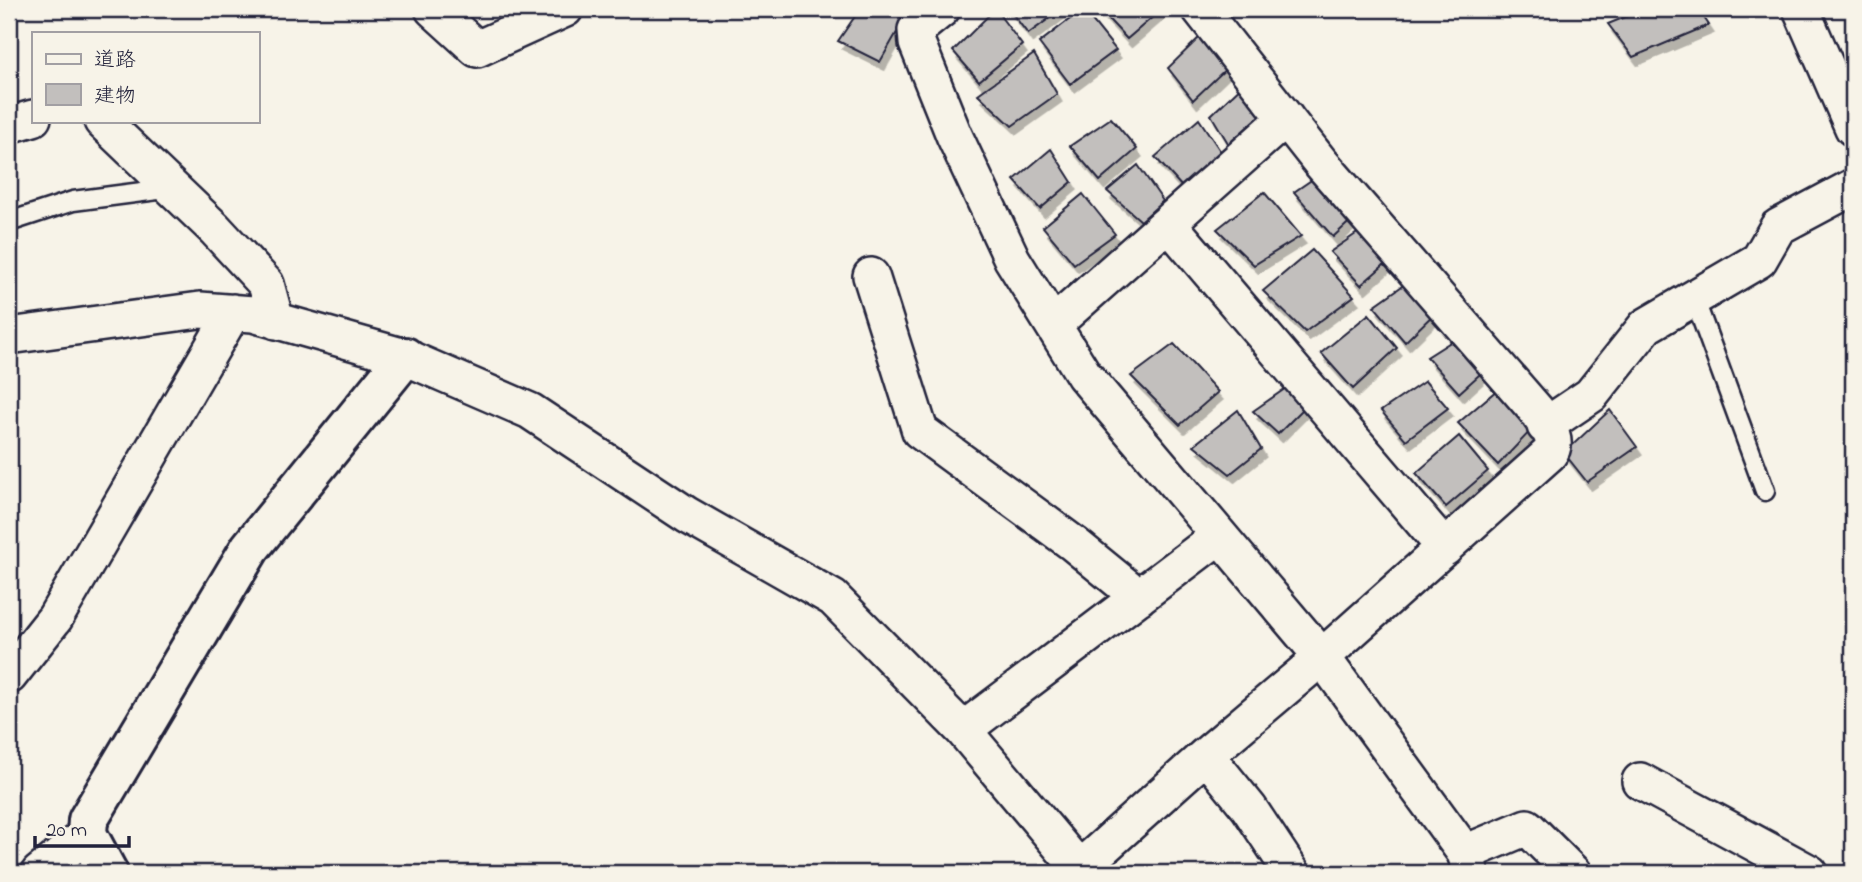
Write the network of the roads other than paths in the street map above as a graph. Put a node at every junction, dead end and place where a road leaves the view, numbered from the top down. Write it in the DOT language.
graph roads {
  1 [pos="433,9"];
  2 [pos="565,9"];
  3 [pos="942,9"];
  4 [pos="1200,9"];
  5 [pos="1801,9"];
  6 [pos="32,118"];
  7 [pos="1286,118"];
  8 [pos="103,122"];
  9 [pos="9,125"];
  10 [pos="1853,128"];
  11 [pos="1853,187"];
  12 [pos="173,188"];
  13 [pos="9,222"];
  14 [pos="1168,223"];
  15 [pos="871,276"];
  16 [pos="1694,298"];
  17 [pos="233,312"];
  18 [pos="276,321"];
  19 [pos="1053,325"];
  20 [pos="10,332"];
  21 [pos="405,358"];
  22 [pos="1545,426"];
  23 [pos="1765,491"];
  24 [pos="1219,536"];
  25 [pos="1444,548"];
  26 [pos="1139,597"];
  27 [pos="1322,657"];
  28 [pos="9,676"];
  29 [pos="963,730"];
  30 [pos="1206,755"];
  31 [pos="1640,781"];
  32 [pos="87,834"];
  33 [pos="1468,863"];
  34 [pos="1081,871"];
  35 [pos="39,873"];
  36 [pos="108,873"];
  37 [pos="1292,873"];
  38 [pos="1573,873"];
  39 [pos="1810,873"];
  1 -- 2 [label="street"];
  3 -- 19 [label="street"];
  4 -- 7 [label="street"];
  5 -- 10 [label="street"];
  6 -- 9 [label="street"];
  7 -- 14 [label="street"];
  7 -- 22 [label="street"];
  8 -- 12 [label="street"];
  11 -- 16 [label="street"];
  12 -- 13 [label="lane"];
  12 -- 18 [label="street"];
  14 -- 19 [label="street"];
  14 -- 25 [label="street"];
  15 -- 26 [label="street"];
  16 -- 22 [label="street"];
  16 -- 23 [label="lane"];
  17 -- 18 [label="street"];
  17 -- 20 [label="street"];
  17 -- 28 [label="street"];
  18 -- 21 [label="street"];
  19 -- 24 [label="street"];
  21 -- 29 [label="street"];
  21 -- 32 [label="street"];
  22 -- 25 [label="street"];
  24 -- 26 [label="street"];
  24 -- 27 [label="street"];
  25 -- 27 [label="street"];
  26 -- 29 [label="street"];
  27 -- 30 [label="street"];
  27 -- 33 [label="street"];
  29 -- 34 [label="street"];
  30 -- 34 [label="street"];
  30 -- 37 [label="street"];
  31 -- 39 [label="street"];
  32 -- 35 [label="street"];
  32 -- 36 [label="street"];
  33 -- 38 [label="street"];
}
